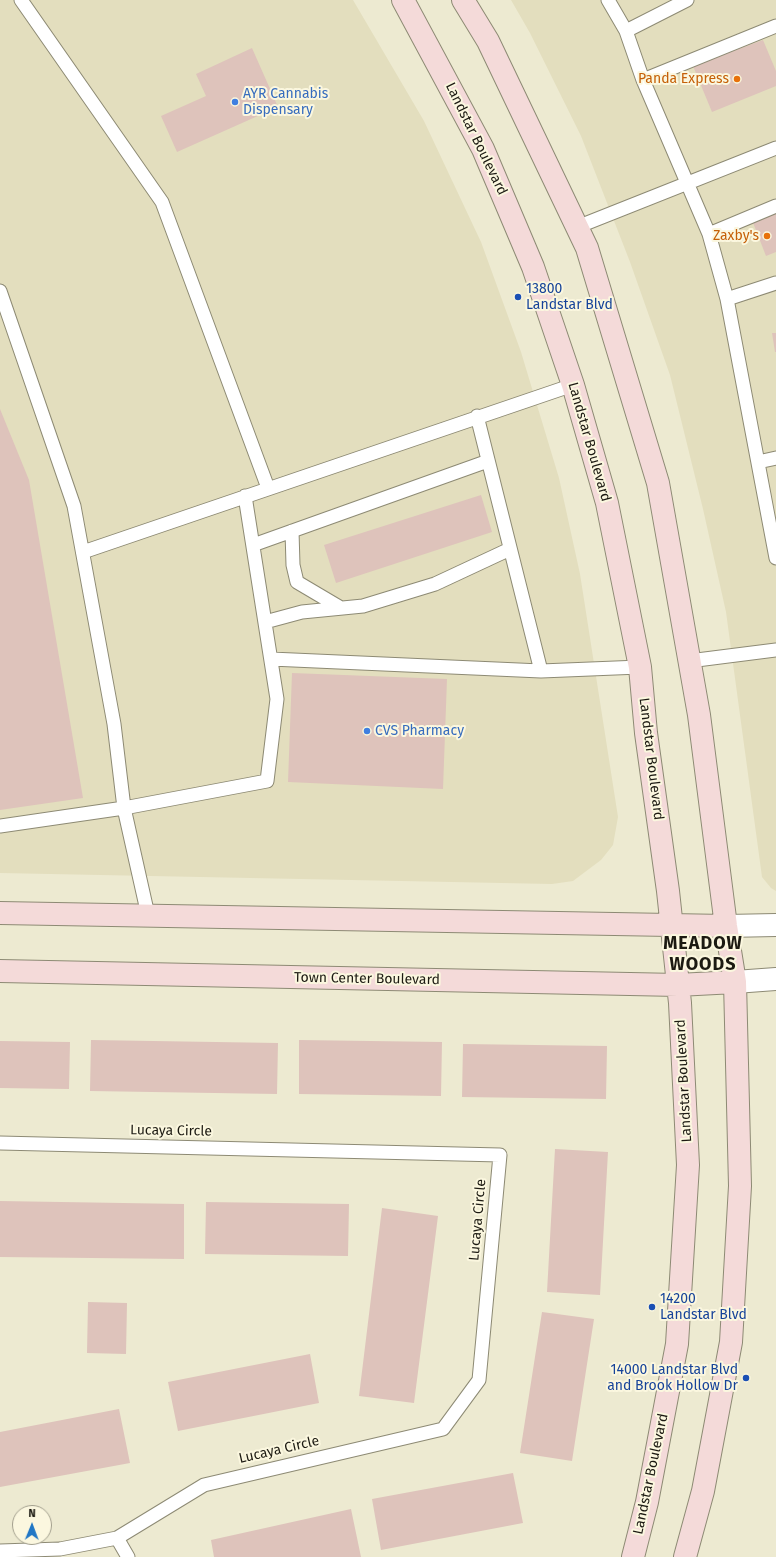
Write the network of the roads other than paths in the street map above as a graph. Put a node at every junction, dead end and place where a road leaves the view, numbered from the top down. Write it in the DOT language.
graph roads {
  1 [pos="21,0"];
  2 [pos="403,0"];
  3 [pos="463,0"];
  4 [pos="608,0"];
  5 [pos="687,0"];
  6 [pos="776,26"];
  7 [pos="626,31"];
  8 [pos="643,80"];
  9 [pos="776,148"];
  10 [pos="686,184"];
  11 [pos="776,206"];
  12 [pos="577,227"];
  13 [pos="709,234"];
  14 [pos="776,283"];
  15 [pos="0,291"];
  16 [pos="727,300"];
  17 [pos="573,385"];
  18 [pos="477,416"];
  19 [pos="776,458"];
  20 [pos="488,461"];
  21 [pos="758,462"];
  22 [pos="268,488"];
  23 [pos="245,496"];
  24 [pos="292,532"];
  25 [pos="253,545"];
  26 [pos="510,549"];
  27 [pos="82,552"];
  28 [pos="776,558"];
  29 [pos="341,608"];
  30 [pos="265,622"];
  31 [pos="776,650"];
  32 [pos="271,659"];
  33 [pos="689,661"];
  34 [pos="640,667"];
  35 [pos="541,671"];
  36 [pos="124,808"];
  37 [pos="0,826"];
  38 [pos="0,913"];
  39 [pos="148,915"];
  40 [pos="672,924"];
  41 [pos="776,925"];
  42 [pos="726,926"];
  43 [pos="0,972"];
  44 [pos="776,979"];
  45 [pos="735,982"];
  46 [pos="678,985"];
  47 [pos="0,1143"];
  48 [pos="117,1538"];
  49 [pos="0,1550"];
  50 [pos="128,1557"];
  51 [pos="633,1557"];
  52 [pos="685,1557"];
  1 -- 22 [label="lane"];
  2 -- 17 [label="main road, Landstar Boulevard"];
  3 -- 12 [label="main road"];
  4 -- 7 [label="lane"];
  5 -- 7 [label="lane"];
  6 -- 8 [label="lane"];
  7 -- 8 [label="lane"];
  8 -- 10 [label="lane"];
  9 -- 10 [label="lane"];
  10 -- 12 [label="lane"];
  10 -- 13 [label="lane"];
  11 -- 13 [label="lane"];
  12 -- 33 [label="main road"];
  13 -- 16 [label="lane"];
  14 -- 16 [label="lane"];
  15 -- 27 [label="lane"];
  16 -- 21 [label="lane"];
  17 -- 18 [label="lane"];
  17 -- 34 [label="main road, Landstar Boulevard"];
  18 -- 20 [label="lane"];
  18 -- 22 [label="lane"];
  19 -- 21 [label="lane"];
  20 -- 24 [label="lane"];
  20 -- 26 [label="lane"];
  21 -- 28 [label="lane"];
  22 -- 23 [label="lane"];
  23 -- 25 [label="lane"];
  23 -- 27 [label="lane"];
  24 -- 25 [label="lane"];
  24 -- 29 [label="lane"];
  25 -- 30 [label="lane"];
  26 -- 29 [label="lane"];
  26 -- 35 [label="lane"];
  27 -- 36 [label="lane"];
  29 -- 30 [label="lane"];
  30 -- 32 [label="lane"];
  31 -- 33 [label="lane"];
  32 -- 35 [label="lane"];
  32 -- 36 [label="lane"];
  33 -- 42 [label="main road"];
  34 -- 35 [label="lane"];
  34 -- 40 [label="main road, Landstar Boulevard"];
  36 -- 37 [label="lane"];
  36 -- 39 [label="lane"];
  38 -- 39 [label="main road"];
  39 -- 40 [label="main road"];
  40 -- 42 [label="main road"];
  40 -- 46 [label="main road, Landstar Boulevard"];
  41 -- 42 [label="street"];
  42 -- 45 [label="main road"];
  43 -- 46 [label="main road, Town Center Boulevard"];
  44 -- 45 [label="street"];
  45 -- 46 [label="main road, Town Center Boulevard"];
  45 -- 52 [label="main road"];
  46 -- 51 [label="main road, Landstar Boulevard"];
  47 -- 48 [label="lane, Lucaya Circle"];
  48 -- 49 [label="lane, Lucaya Circle"];
  48 -- 50 [label="lane"];
}
